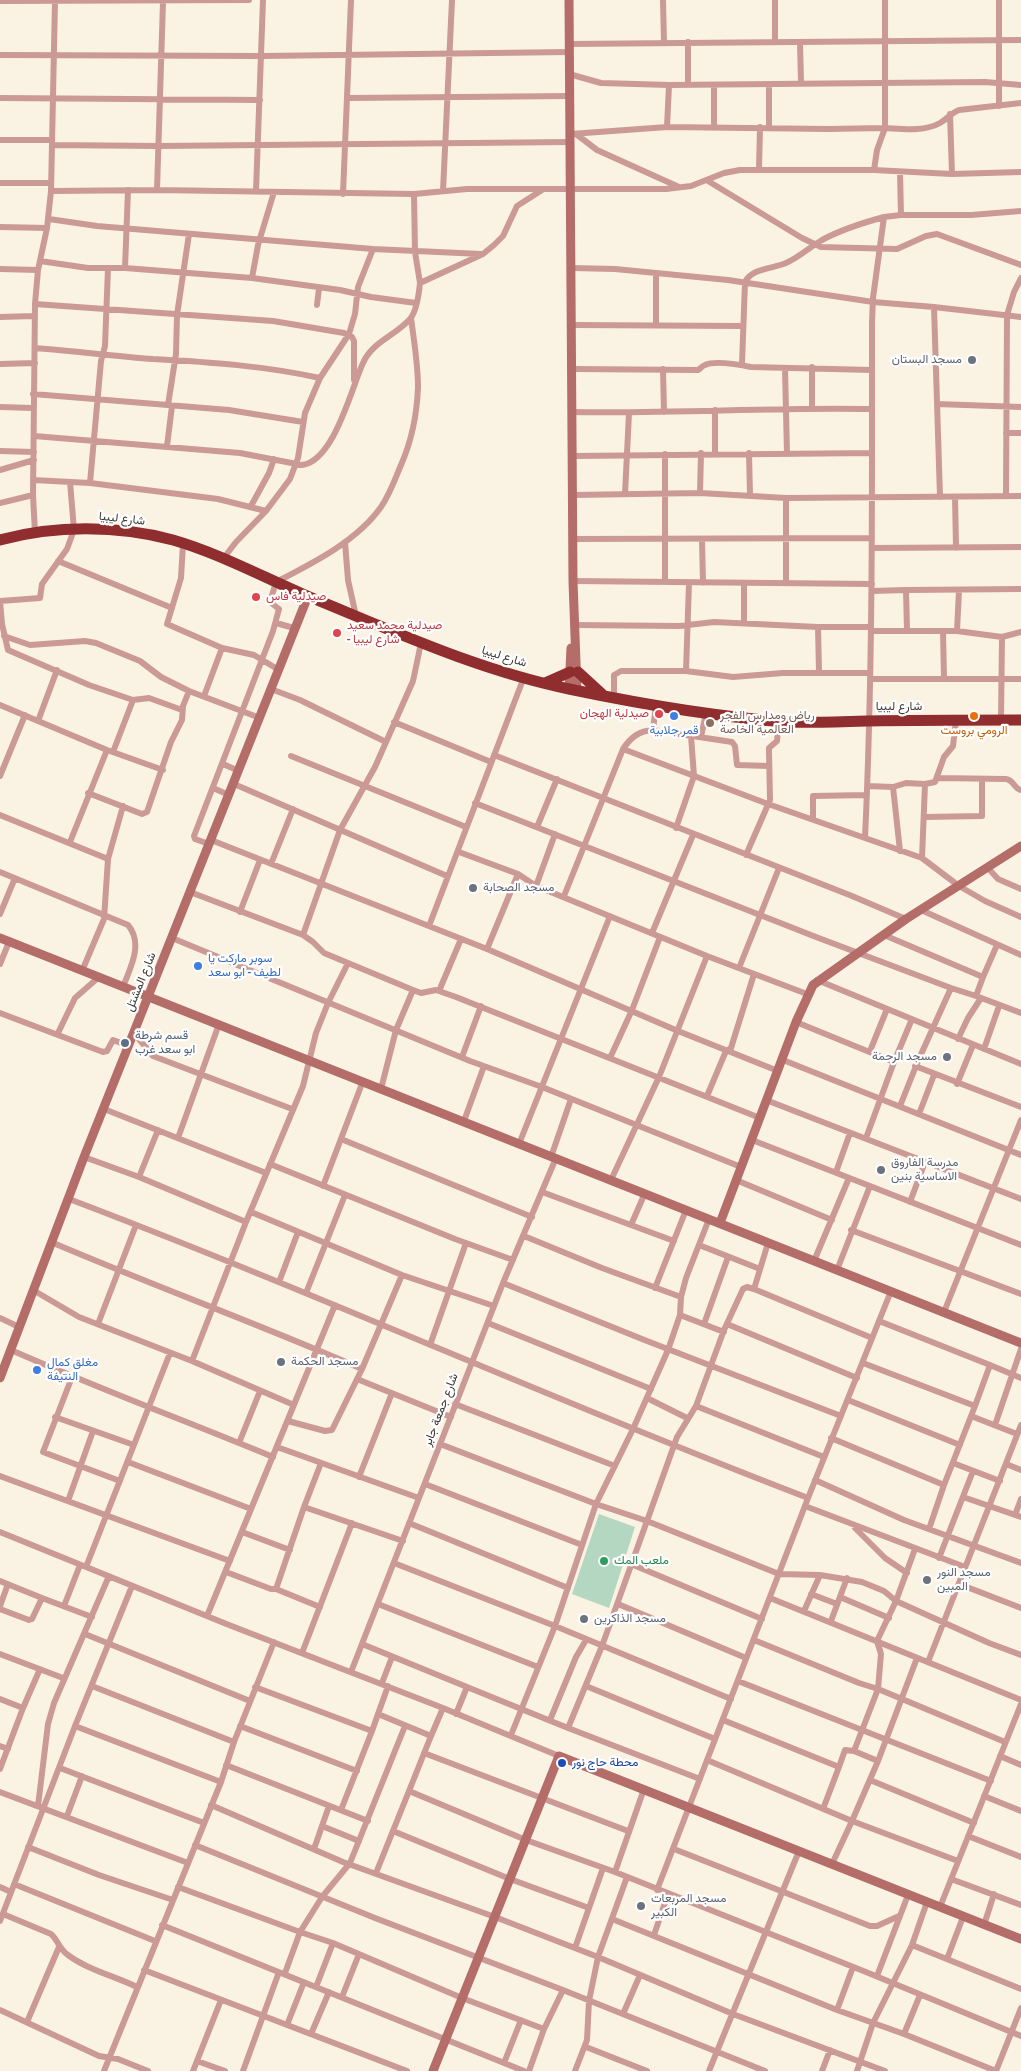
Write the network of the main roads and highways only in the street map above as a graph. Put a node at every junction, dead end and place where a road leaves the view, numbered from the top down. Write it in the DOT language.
graph roads {
  1 [pos="0,540"];
  2 [pos="546,683"];
  3 [pos="602,694"];
  4 [pos="1021,720"];
  1 -- 2 [label="highway, شارع ليبيا"];
  2 -- 3 [label="highway, شارع ليبيا"];
  2 -- 3 [label="highway"];
  3 -- 4 [label="highway, شارع ليبيا"];
}
